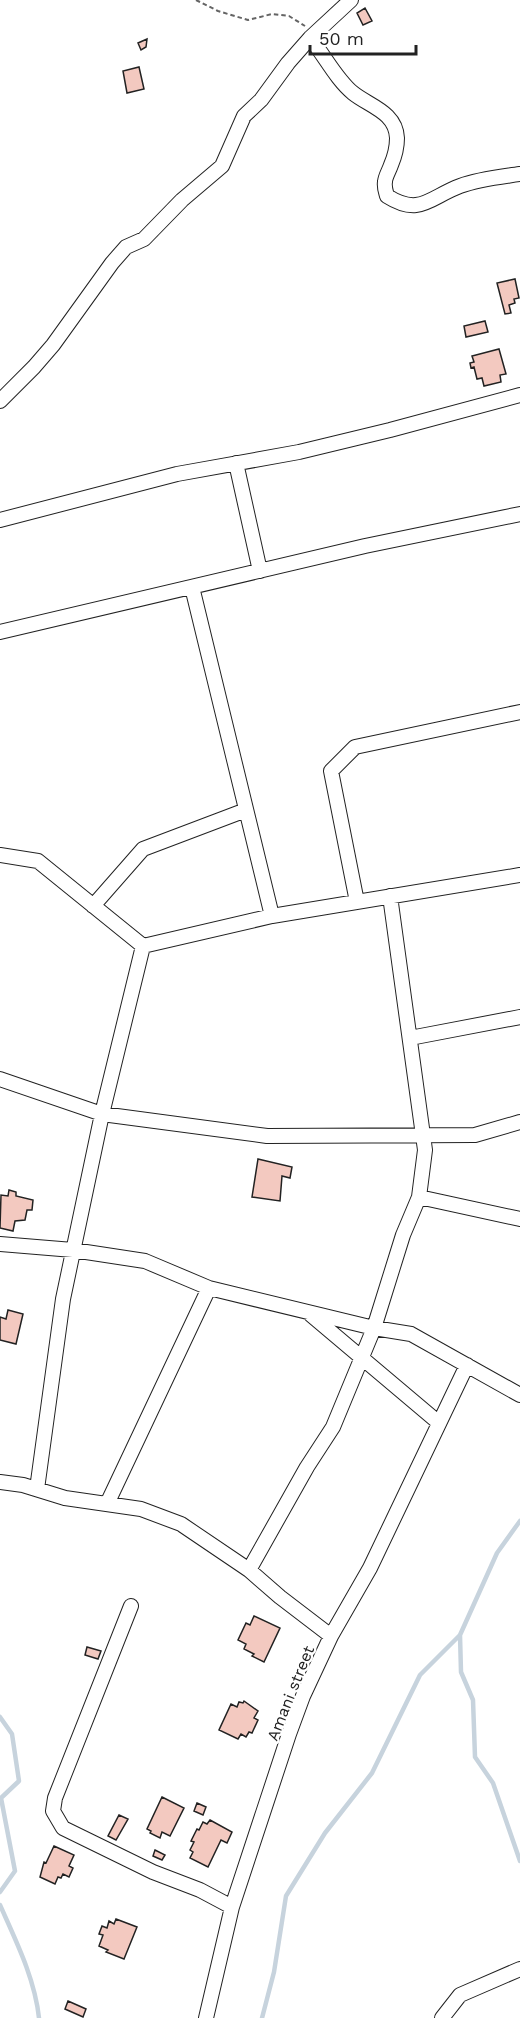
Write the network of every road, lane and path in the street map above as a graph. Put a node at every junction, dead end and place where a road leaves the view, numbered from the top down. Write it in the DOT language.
graph roads {
  1 [pos="196,0"];
  2 [pos="351,0"];
  3 [pos="311,37"];
  4 [pos="520,174"];
  5 [pos="520,394"];
  6 [pos="0,401"];
  7 [pos="236,463"];
  8 [pos="520,513"];
  9 [pos="0,520"];
  10 [pos="260,571"];
  11 [pos="192,587"];
  12 [pos="0,632"];
  13 [pos="520,712"];
  14 [pos="246,810"];
  15 [pos="0,855"];
  16 [pos="520,875"];
  17 [pos="390,896"];
  18 [pos="357,902"];
  19 [pos="93,906"];
  20 [pos="272,916"];
  21 [pos="144,946"];
  22 [pos="520,1017"];
  23 [pos="410,1038"];
  24 [pos="0,1079"];
  25 [pos="102,1114"];
  26 [pos="520,1122"];
  27 [pos="423,1135"];
  28 [pos="418,1197"];
  29 [pos="520,1219"];
  30 [pos="0,1244"];
  31 [pos="73,1250"];
  32 [pos="209,1288"];
  33 [pos="308,1312"];
  34 [pos="374,1328"];
  35 [pos="362,1358"];
  36 [pos="467,1365"];
  37 [pos="520,1395"];
  38 [pos="439,1423"];
  39 [pos="0,1482"];
  40 [pos="37,1489"];
  41 [pos="107,1504"];
  42 [pos="249,1570"];
  43 [pos="131,1606"];
  44 [pos="331,1636"];
  45 [pos="232,1907"];
  46 [pos="520,1969"];
  47 [pos="206,2018"];
  48 [pos="442,2018"];
  1 -- 3 [label="path"];
  2 -- 3 [label="street"];
  3 -- 4 [label="street"];
  3 -- 6 [label="street"];
  5 -- 7 [label="street"];
  7 -- 9 [label="street"];
  7 -- 10 [label="street"];
  8 -- 10 [label="street"];
  10 -- 11 [label="street"];
  11 -- 12 [label="street"];
  11 -- 14 [label="street"];
  13 -- 18 [label="street"];
  14 -- 19 [label="street"];
  14 -- 20 [label="street"];
  15 -- 19 [label="street"];
  16 -- 17 [label="street"];
  17 -- 18 [label="street"];
  17 -- 23 [label="street"];
  18 -- 20 [label="street"];
  19 -- 21 [label="street"];
  20 -- 21 [label="street"];
  21 -- 25 [label="street"];
  22 -- 23 [label="street"];
  23 -- 27 [label="street"];
  24 -- 25 [label="street"];
  25 -- 27 [label="street"];
  25 -- 31 [label="street"];
  26 -- 27 [label="street"];
  27 -- 28 [label="street"];
  28 -- 29 [label="street"];
  28 -- 34 [label="street"];
  30 -- 31 [label="street"];
  31 -- 32 [label="street"];
  31 -- 40 [label="street"];
  32 -- 33 [label="street"];
  32 -- 41 [label="street"];
  33 -- 34 [label="street"];
  33 -- 35 [label="street"];
  34 -- 35 [label="street"];
  34 -- 36 [label="street"];
  35 -- 38 [label="street"];
  35 -- 42 [label="street"];
  36 -- 37 [label="street"];
  36 -- 38 [label="street"];
  38 -- 44 [label="street"];
  39 -- 40 [label="street, Amani street"];
  40 -- 41 [label="street, Amani street"];
  41 -- 42 [label="street, Amani street"];
  42 -- 44 [label="street, Amani street"];
  43 -- 45 [label="street"];
  44 -- 45 [label="street, Amani street"];
  45 -- 47 [label="street, Amani street"];
  46 -- 48 [label="street"];
}
